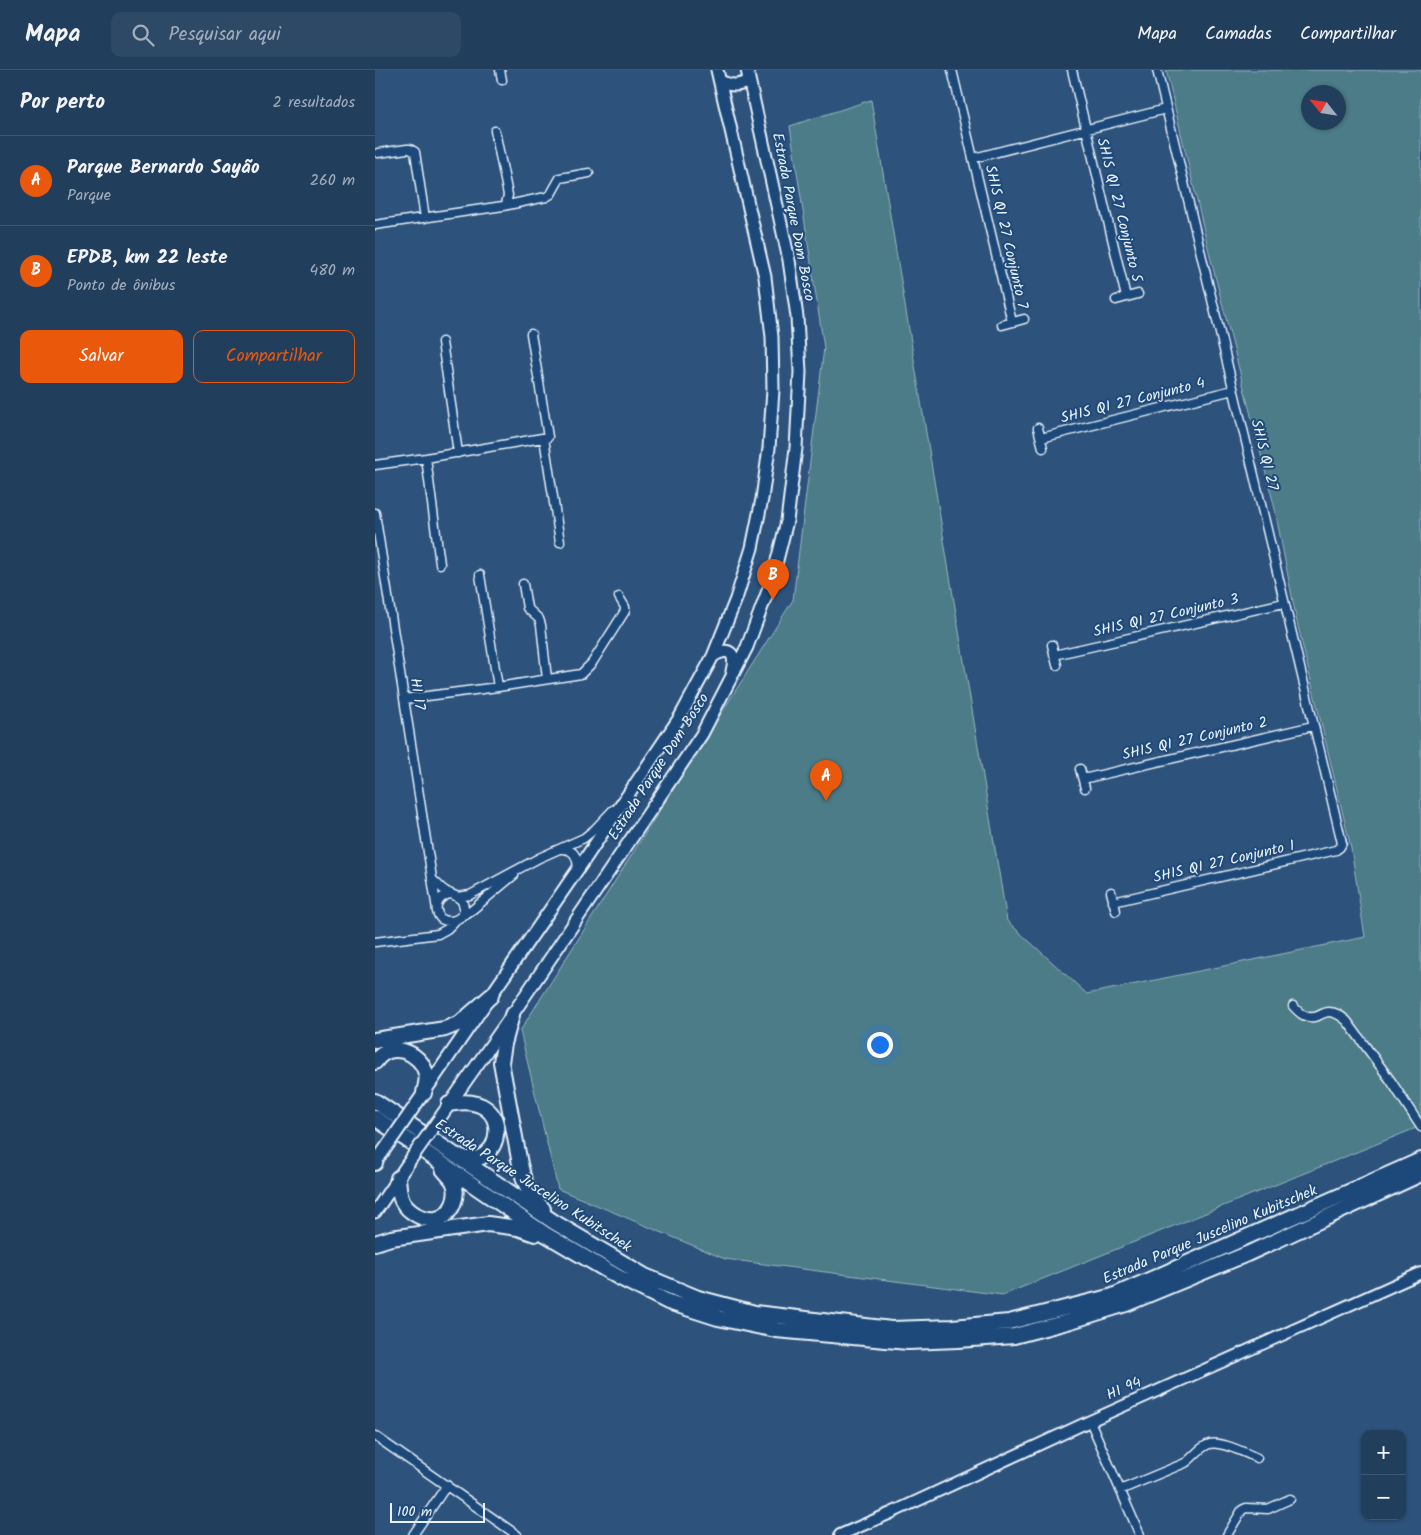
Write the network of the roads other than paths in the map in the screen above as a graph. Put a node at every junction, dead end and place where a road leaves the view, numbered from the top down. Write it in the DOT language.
graph roads {
  1 [pos="500,70"];
  2 [pos="952,70"];
  3 [pos="1072,70"];
  4 [pos="1157,70"];
  5 [pos="748,75"];
  6 [pos="719,76"];
  7 [pos="502,80"];
  8 [pos="1166,109"];
  9 [pos="1085,130"];
  10 [pos="495,131"];
  11 [pos="379,153"];
  12 [pos="974,158"];
  13 [pos="589,173"];
  14 [pos="506,204"];
  15 [pos="425,218"];
  16 [pos="375,225"];
  17 [pos="1138,294"];
  18 [pos="1126,297"];
  19 [pos="1116,300"];
  20 [pos="1024,319"];
  21 [pos="1012,322"];
  22 [pos="1002,324"];
  23 [pos="531,334"];
  24 [pos="442,342"];
  25 [pos="1233,390"];
  26 [pos="1038,428"];
  27 [pos="546,437"];
  28 [pos="1041,438"];
  29 [pos="1043,448"];
  30 [pos="458,453"];
  31 [pos="426,458"];
  32 [pos="375,465"];
  33 [pos="375,512"];
  34 [pos="560,542"];
  35 [pos="379,560"];
  36 [pos="440,564"];
  37 [pos="481,575"];
  38 [pos="523,584"];
  39 [pos="619,597"];
  40 [pos="1284,603"];
  41 [pos="1052,646"];
  42 [pos="1054,655"];
  43 [pos="713,656"];
  44 [pos="1057,665"];
  45 [pos="547,679"];
  46 [pos="498,687"];
  47 [pos="724,694"];
  48 [pos="404,699"];
  49 [pos="1313,726"];
  50 [pos="1080,769"];
  51 [pos="1083,779"];
  52 [pos="639,780"];
  53 [pos="1085,788"];
  54 [pos="1340,848"];
  55 [pos="556,850"];
  56 [pos="524,865"];
  57 [pos="578,870"];
  58 [pos="432,879"];
  59 [pos="1111,892"];
  60 [pos="455,896"];
  61 [pos="1113,902"];
  62 [pos="437,912"];
  63 [pos="1116,912"];
  64 [pos="458,919"];
  65 [pos="430,935"];
  66 [pos="375,942"];
  67 [pos="491,996"];
  68 [pos="1293,1006"];
  69 [pos="512,1015"];
  70 [pos="375,1040"];
  71 [pos="375,1062"];
  72 [pos="424,1093"];
  73 [pos="375,1101"];
  74 [pos="449,1104"];
  75 [pos="375,1118"];
  76 [pos="1421,1127"];
  77 [pos="450,1152"];
  78 [pos="1421,1160"];
  79 [pos="438,1162"];
  80 [pos="375,1163"];
  81 [pos="1421,1174"];
  82 [pos="398,1178"];
  83 [pos="375,1212"];
  84 [pos="553,1222"];
  85 [pos="545,1234"];
  86 [pos="375,1243"];
  87 [pos="1421,1273"];
  88 [pos="1090,1421"];
  89 [pos="375,1436"];
  90 [pos="1257,1458"];
  91 [pos="447,1485"];
  92 [pos="1120,1490"];
  93 [pos="1290,1499"];
  94 [pos="413,1535"];
  95 [pos="517,1535"];
  96 [pos="840,1535"];
  97 [pos="1140,1535"];
  98 [pos="1227,1535"];
  1 -- 7 [label="street"];
  2 -- 12 [label="street, SHIS QI 27 Conjunto 7"];
  3 -- 9 [label="street, SHIS QI 27 Conjunto 5"];
  4 -- 8 [label="street, SHIS QI 27"];
  5 -- 6 [label="main road"];
  5 -- 47 [label="main road, Estrada Parque Dom Bosco"];
  6 -- 43 [label="main road, Estrada Parque Dom Bosco"];
  8 -- 9 [label="street"];
  8 -- 25 [label="street, SHIS QI 27"];
  9 -- 12 [label="street"];
  9 -- 18 [label="street, SHIS QI 27 Conjunto 5"];
  10 -- 14 [label="street"];
  11 -- 15 [label="street"];
  12 -- 21 [label="street, SHIS QI 27 Conjunto 7"];
  13 -- 14 [label="street"];
  14 -- 15 [label="street"];
  15 -- 16 [label="street"];
  17 -- 18 [label="street"];
  18 -- 19 [label="street"];
  20 -- 21 [label="street"];
  21 -- 22 [label="street"];
  23 -- 27 [label="street"];
  24 -- 30 [label="street"];
  25 -- 28 [label="street, SHIS QI 27 Conjunto 4"];
  25 -- 40 [label="street, SHIS QI 27"];
  26 -- 28 [label="street"];
  27 -- 30 [label="street"];
  27 -- 34 [label="street"];
  28 -- 29 [label="street"];
  30 -- 31 [label="street"];
  31 -- 32 [label="street"];
  31 -- 36 [label="street"];
  33 -- 35 [label="street, HI 17"];
  35 -- 48 [label="street, HI 17"];
  37 -- 46 [label="street"];
  38 -- 45 [label="street"];
  39 -- 45 [label="street"];
  40 -- 42 [label="street, SHIS QI 27 Conjunto 3"];
  40 -- 49 [label="street, SHIS QI 27"];
  41 -- 42 [label="street"];
  42 -- 44 [label="street"];
  43 -- 47 [label="main road"];
  43 -- 52 [label="main road, Estrada Parque Dom Bosco"];
  45 -- 46 [label="street"];
  46 -- 48 [label="street"];
  47 -- 69 [label="main road, Estrada Parque Dom Bosco"];
  48 -- 58 [label="street, HI 17"];
  49 -- 51 [label="street, SHIS QI 27 Conjunto 2"];
  49 -- 54 [label="street, SHIS QI 27"];
  50 -- 51 [label="street"];
  51 -- 53 [label="street"];
  52 -- 55 [label="street"];
  52 -- 57 [label="main road, Estrada Parque Dom Bosco"];
  54 -- 61 [label="street, SHIS QI 27 Conjunto 1"];
  55 -- 56 [label="street"];
  55 -- 57 [label="street"];
  56 -- 60 [label="street"];
  56 -- 64 [label="street"];
  57 -- 67 [label="main road, Estrada Parque Dom Bosco"];
  58 -- 60 [label="street"];
  58 -- 62 [label="street, HI 17"];
  59 -- 61 [label="street"];
  60 -- 62 [label="street"];
  60 -- 64 [label="street"];
  61 -- 63 [label="street"];
  62 -- 64 [label="street"];
  62 -- 65 [label="street"];
  64 -- 65 [label="street"];
  65 -- 66 [label="street"];
  67 -- 70 [label="highway"];
  67 -- 72 [label="main road, Estrada Parque Dom Bosco"];
  68 -- 76 [label="street"];
  69 -- 74 [label="main road, Estrada Parque Dom Bosco"];
  69 -- 84 [label="highway"];
  71 -- 72 [label="highway"];
  72 -- 80 [label="main road, Estrada Parque Dom Bosco, bridge"];
  73 -- 77 [label="highway, Estrada Parque Juscelino Kubitschek"];
  74 -- 77 [label="highway"];
  74 -- 82 [label="main road, Estrada Parque Dom Bosco, bridge"];
  75 -- 79 [label="highway, Estrada Parque Juscelino Kubitschek"];
  77 -- 84 [label="highway, Estrada Parque Juscelino Kubitschek"];
  78 -- 84 [label="highway, Estrada Parque Juscelino Kubitschek"];
  79 -- 82 [label="highway"];
  79 -- 85 [label="highway, Estrada Parque Juscelino Kubitschek"];
  81 -- 85 [label="highway, Estrada Parque Juscelino Kubitschek"];
  82 -- 83 [label="main road, Estrada Parque Dom Bosco"];
  85 -- 86 [label="highway"];
  87 -- 88 [label="street, HI 94"];
  88 -- 92 [label="street"];
  88 -- 96 [label="street, HI 94"];
  89 -- 91 [label="street"];
  90 -- 92 [label="street"];
  91 -- 94 [label="street"];
  91 -- 95 [label="street"];
  92 -- 97 [label="street"];
  93 -- 98 [label="street"];
}
